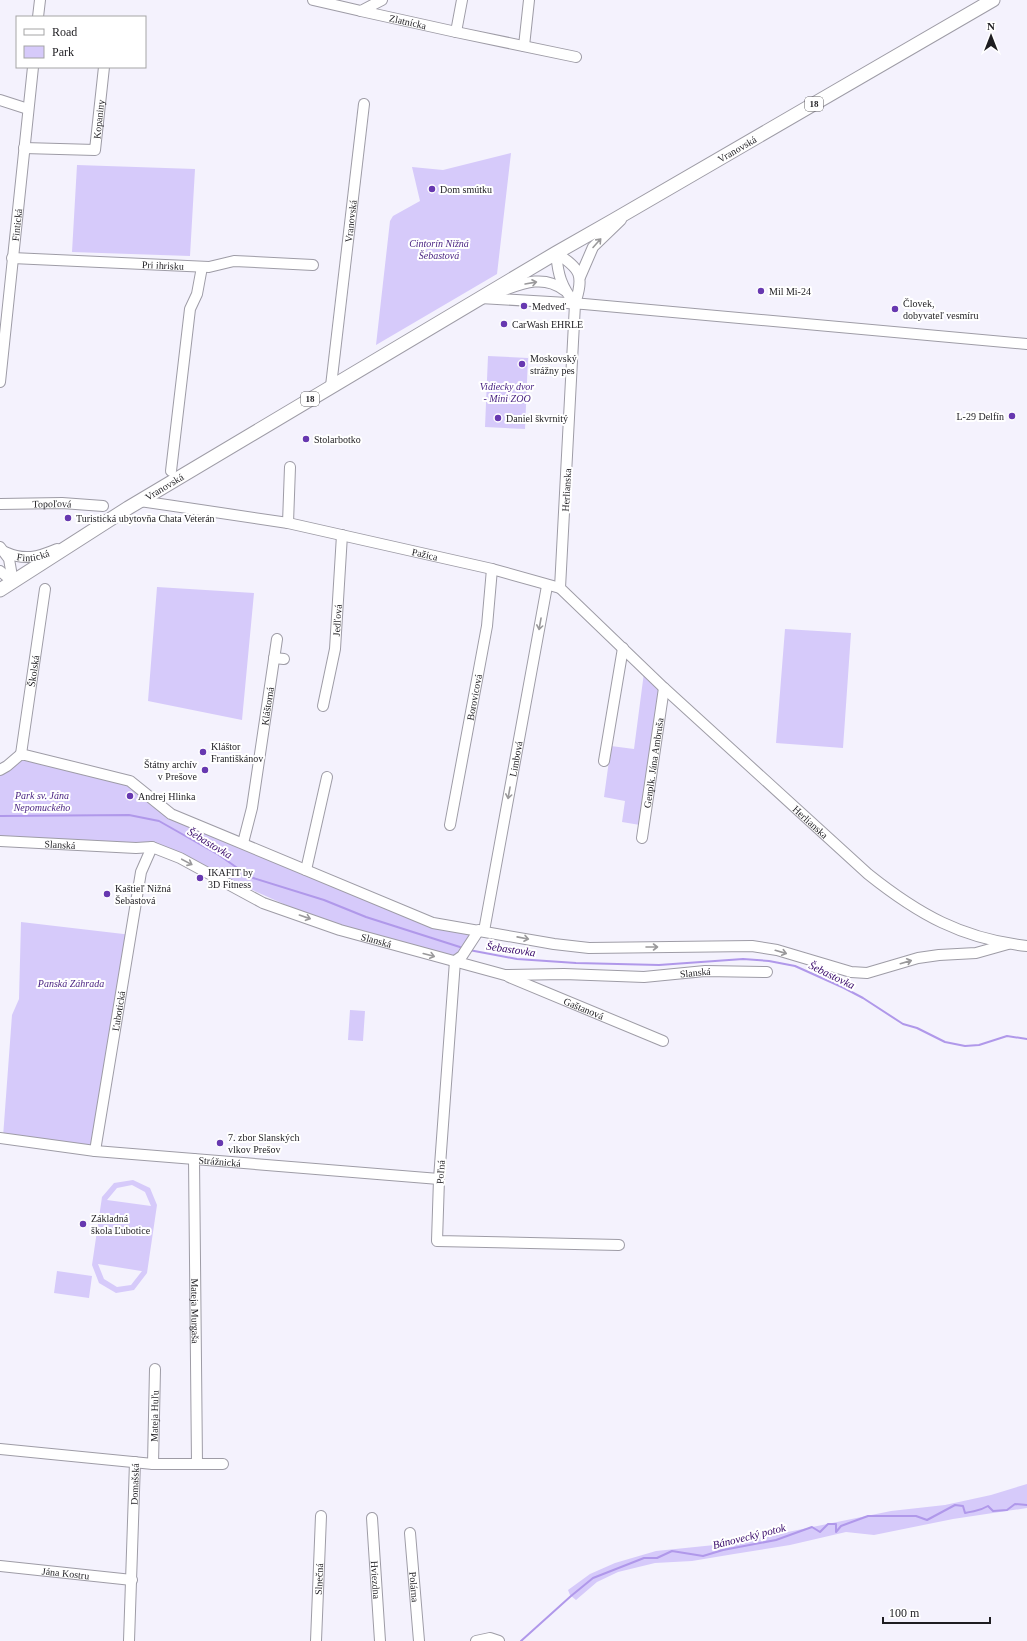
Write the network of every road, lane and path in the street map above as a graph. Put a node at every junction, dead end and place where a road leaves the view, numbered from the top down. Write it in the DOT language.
graph roads {
  1 [pos="40,0"];
  2 [pos="313,0"];
  3 [pos="382,0"];
  4 [pos="462,0"];
  5 [pos="529,0"];
  6 [pos="993,0"];
  7 [pos="361,11"];
  8 [pos="38,16"];
  9 [pos="456,32"];
  10 [pos="524,46"];
  11 [pos="576,57"];
  12 [pos="33,68"];
  13 [pos="104,68"];
  14 [pos="0,100"];
  15 [pos="364,104"];
  16 [pos="28,109"];
  17 [pos="24,148"];
  18 [pos="635,208"];
  19 [pos="556,253"];
  20 [pos="12,258"];
  21 [pos="313,265"];
  22 [pos="202,267"];
  23 [pos="580,277"];
  24 [pos="564,290"];
  25 [pos="480,298"];
  26 [pos="575,304"];
  27 [pos="1027,344"];
  28 [pos="1,351"];
  29 [pos="0,382"];
  30 [pos="331,386"];
  31 [pos="290,467"];
  32 [pos="171,471"];
  33 [pos="140,501"];
  34 [pos="0,504"];
  35 [pos="103,506"];
  36 [pos="288,523"];
  37 [pos="344,535"];
  38 [pos="82,537"];
  39 [pos="3,550"];
  40 [pos="492,569"];
  41 [pos="0,571"];
  42 [pos="13,582"];
  43 [pos="547,586"];
  44 [pos="45,588"];
  45 [pos="560,588"];
  46 [pos="0,590"];
  47 [pos="277,639"];
  48 [pos="623,648"];
  49 [pos="340,651"];
  50 [pos="664,688"];
  51 [pos="323,706"];
  52 [pos="21,754"];
  53 [pos="604,761"];
  54 [pos="0,770"];
  55 [pos="327,777"];
  56 [pos="450,825"];
  57 [pos="642,838"];
  58 [pos="0,841"];
  59 [pos="243,843"];
  60 [pos="152,847"];
  61 [pos="306,870"];
  62 [pos="479,933"];
  63 [pos="973,936"];
  64 [pos="1008,944"];
  65 [pos="1027,946"];
  66 [pos="971,953"];
  67 [pos="458,959"];
  68 [pos="767,972"];
  69 [pos="548,975"];
  70 [pos="505,976"];
  71 [pos="546,993"];
  72 [pos="663,1042"];
  73 [pos="0,1138"];
  74 [pos="95,1151"];
  75 [pos="194,1159"];
  76 [pos="439,1179"];
  77 [pos="619,1245"];
  78 [pos="155,1369"];
  79 [pos="0,1449"];
  80 [pos="135,1462"];
  81 [pos="154,1464"];
  82 [pos="197,1464"];
  83 [pos="222,1464"];
  84 [pos="321,1516"];
  85 [pos="372,1518"];
  86 [pos="410,1533"];
  87 [pos="0,1566"];
  88 [pos="132,1580"];
  89 [pos="128,1641"];
  90 [pos="316,1641"];
  91 [pos="380,1641"];
  92 [pos="419,1641"];
  93 [pos="476,1641"];
  94 [pos="499,1641"];
  1 -- 8 [label="street"];
  2 -- 7 [label="street, Zlatnícka"];
  3 -- 7 [label="street"];
  4 -- 9 [label="street"];
  5 -- 10 [label="street"];
  6 -- 18 [label="main road, Vranovská / 18"];
  7 -- 9 [label="street, Zlatnícka"];
  9 -- 10 [label="street, Zlatnícka"];
  10 -- 11 [label="street, Zlatnícka"];
  12 -- 16 [label="street, Fintická"];
  13 -- 17 [label="street, Kopaniny"];
  14 -- 16 [label="street"];
  15 -- 30 [label="street, Vranovská"];
  16 -- 17 [label="street, Fintická"];
  17 -- 20 [label="street, Fintická"];
  18 -- 19 [label="main road, Vranovská / 18"];
  23 -- 18 [label="street, Herlianska, one-way"];
  19 -- 23 [label="street"];
  19 -- 24 [label="street"];
  19 -- 25 [label="main road, Vranovská / 18"];
  20 -- 22 [label="street, Pri ihrisku"];
  20 -- 28 [label="street, Fintická"];
  21 -- 22 [label="street, Pri ihrisku"];
  22 -- 32 [label="street, Vranovská"];
  23 -- 26 [label="street, Herlianska"];
  25 -- 24 [label="street, one-way"];
  24 -- 26 [label="street"];
  25 -- 26 [label="street"];
  25 -- 30 [label="main road, Vranovská / 18"];
  26 -- 27 [label="street"];
  26 -- 45 [label="street, Herlianska"];
  28 -- 29 [label="street, Fintická"];
  30 -- 33 [label="main road, Vranovská / 18"];
  31 -- 36 [label="street"];
  33 -- 36 [label="street, Pažica"];
  33 -- 38 [label="main road, Vranovská / 18"];
  34 -- 35 [label="street, Topoľová"];
  36 -- 37 [label="street, Pažica"];
  37 -- 40 [label="street, Pažica"];
  37 -- 49 [label="street, Jedľová"];
  37 -- 51 [label="street, Jedľová"];
  38 -- 39 [label="street, Fintická"];
  38 -- 42 [label="main road, Vranovská / 18"];
  39 -- 42 [label="street, Fintická"];
  40 -- 43 [label="street, Pažica"];
  40 -- 56 [label="street, Borovicová"];
  41 -- 42 [label="street"];
  42 -- 46 [label="main road, Vranovská / 18"];
  43 -- 45 [label="street, Pažica"];
  43 -- 62 [label="street, Limbová, one-way"];
  44 -- 52 [label="street, Školská"];
  45 -- 48 [label="street, Herlianska"];
  47 -- 59 [label="street, Kláštorná"];
  48 -- 50 [label="street, Herlianska"];
  48 -- 53 [label="street"];
  50 -- 57 [label="street, Genplk. Jána Ambruša"];
  50 -- 63 [label="street, Herlianska"];
  52 -- 54 [label="street"];
  52 -- 59 [label="street"];
  55 -- 61 [label="street"];
  58 -- 60 [label="street, Slanská"];
  59 -- 61 [label="street"];
  60 -- 67 [label="street, Slanská, one-way"];
  60 -- 74 [label="street, Ľubotická"];
  61 -- 62 [label="street"];
  62 -- 66 [label="street, one-way"];
  62 -- 67 [label="street, Poľná"];
  63 -- 64 [label="street, Herlianska"];
  63 -- 66 [label="street"];
  64 -- 65 [label="street, Herlianska"];
  64 -- 66 [label="street"];
  67 -- 70 [label="street, Slanská"];
  67 -- 76 [label="street, Poľná"];
  68 -- 69 [label="street, Slanská"];
  69 -- 70 [label="street, Slanská"];
  69 -- 71 [label="street"];
  70 -- 71 [label="street, Gaštanová"];
  71 -- 72 [label="street, Gaštanová"];
  73 -- 74 [label="street, Strážnická"];
  74 -- 75 [label="street, Strážnická"];
  75 -- 76 [label="street, Strážnická"];
  75 -- 82 [label="street, Mateja Murgaša"];
  76 -- 77 [label="street, Poľná"];
  78 -- 81 [label="street, Mateja Huľu"];
  79 -- 80 [label="street, Domašská"];
  80 -- 81 [label="street"];
  80 -- 88 [label="street, Domašská"];
  81 -- 82 [label="street"];
  82 -- 83 [label="street"];
  84 -- 90 [label="street, Slnečná"];
  85 -- 91 [label="street, Hviezdna"];
  86 -- 92 [label="street, Polárna"];
  87 -- 88 [label="street, Jána Kostru"];
  88 -- 89 [label="street, Domašská"];
  93 -- 94 [label="street"];
}
